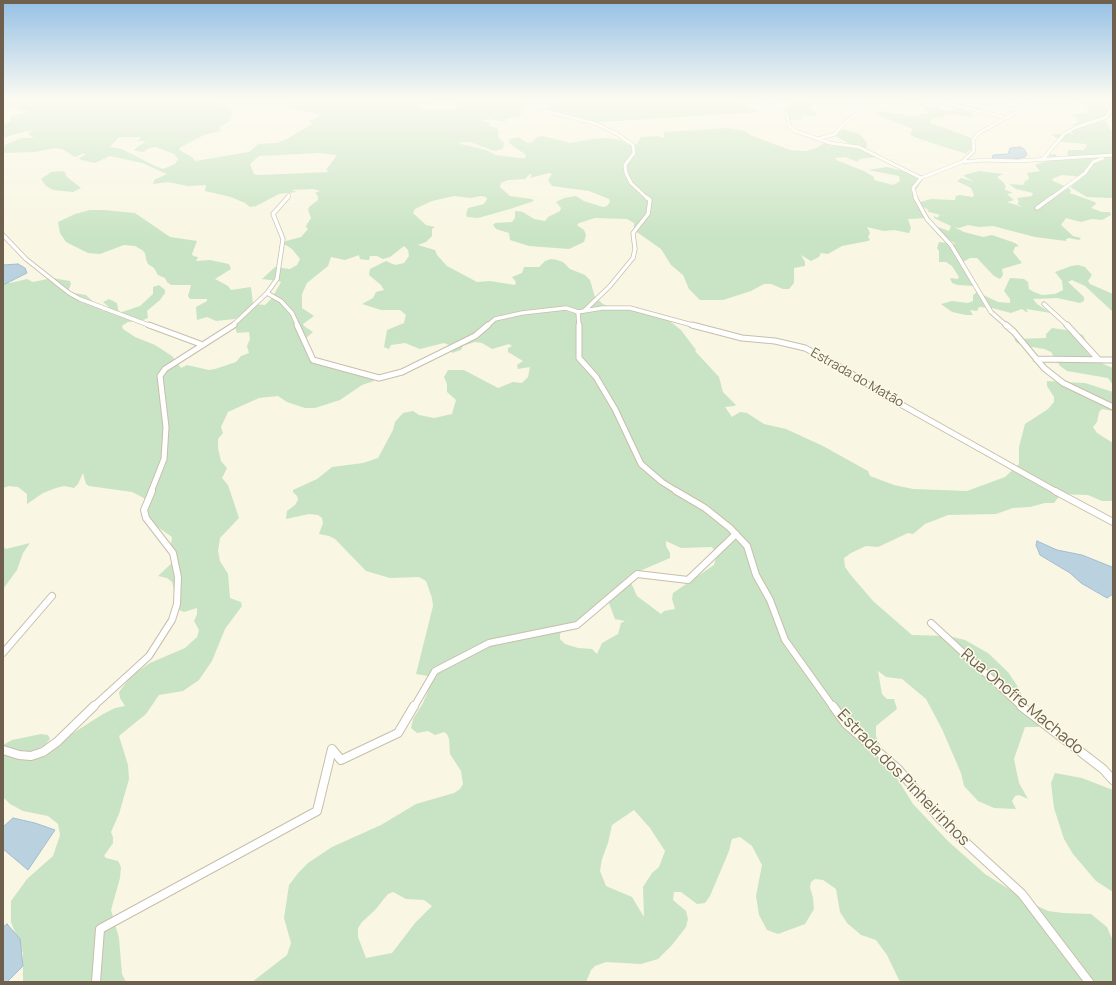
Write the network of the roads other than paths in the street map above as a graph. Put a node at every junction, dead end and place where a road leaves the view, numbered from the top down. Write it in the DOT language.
graph roads {
  1 [pos="632,144"];
  2 [pos="837,144"];
  3 [pos="974,144"];
  4 [pos="1056,144"];
  5 [pos="1113,155"];
  6 [pos="1043,159"];
  7 [pos="962,162"];
  8 [pos="921,178"];
  9 [pos="289,195"];
  10 [pos="1036,208"];
  11 [pos="3,235"];
  12 [pos="267,292"];
  13 [pos="1044,304"];
  14 [pos="581,312"];
  15 [pos="203,345"];
  16 [pos="1036,359"];
  17 [pos="1099,360"];
  18 [pos="1113,360"];
  19 [pos="1113,406"];
  20 [pos="1113,522"];
  21 [pos="736,534"];
  22 [pos="52,596"];
  23 [pos="931,623"];
  24 [pos="3,653"];
  25 [pos="3,750"];
  26 [pos="1113,780"];
  27 [pos="96,982"];
  28 [pos="1088,982"];
  1 -- 14 [label="street"];
  2 -- 8 [label="street"];
  3 -- 7 [label="street"];
  4 -- 6 [label="street"];
  5 -- 6 [label="street"];
  5 -- 10 [label="street"];
  6 -- 7 [label="street"];
  7 -- 8 [label="street"];
  8 -- 16 [label="street"];
  9 -- 12 [label="street"];
  11 -- 15 [label="street"];
  12 -- 14 [label="street, Estrada do Matão"];
  12 -- 15 [label="street"];
  13 -- 17 [label="street"];
  14 -- 20 [label="street, Estrada do Matão"];
  14 -- 21 [label="street, Estrada dos Pinheirinhos"];
  15 -- 25 [label="street"];
  16 -- 17 [label="street"];
  16 -- 19 [label="street"];
  17 -- 18 [label="street"];
  21 -- 27 [label="street"];
  21 -- 28 [label="street, Estrada dos Pinheirinhos"];
  22 -- 24 [label="street"];
  23 -- 26 [label="street, Rua Onofre Machado"];
}
